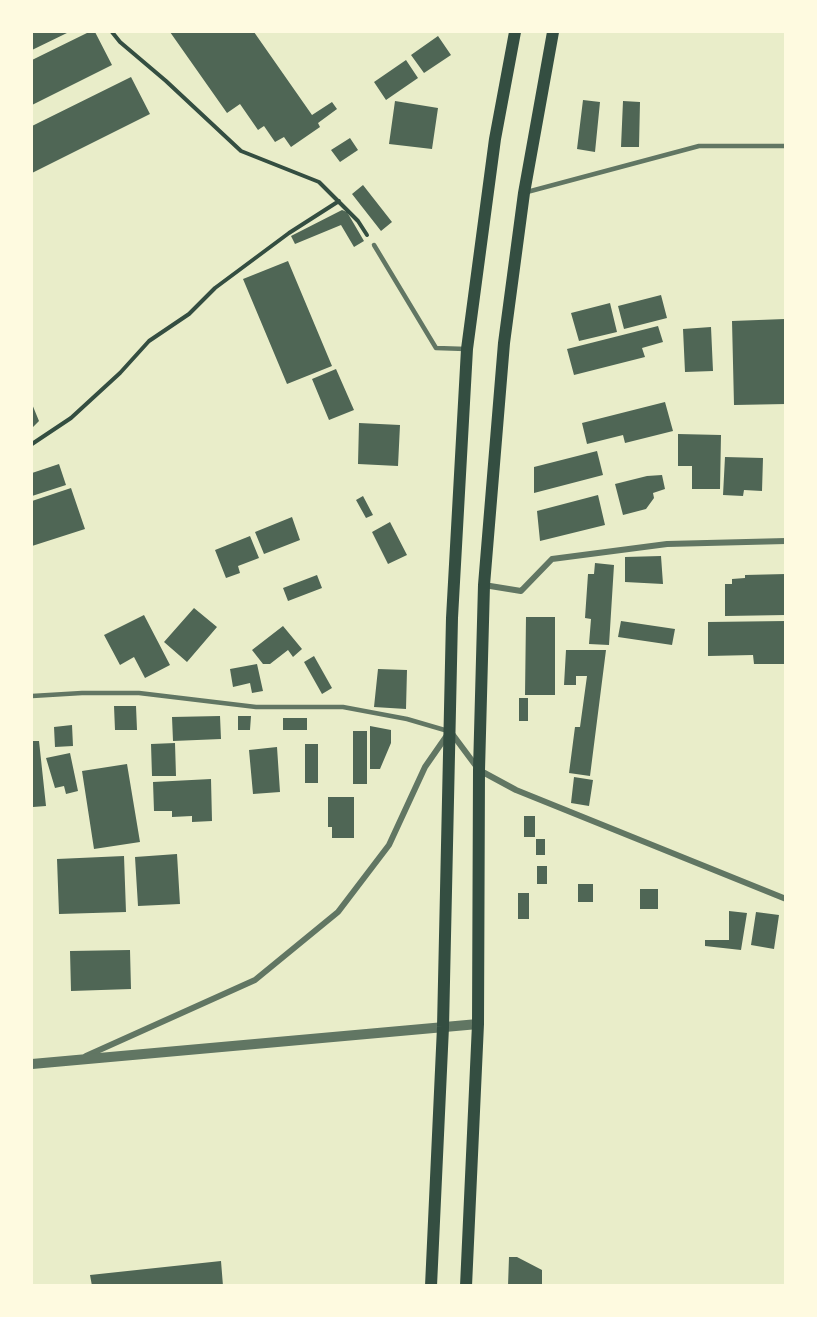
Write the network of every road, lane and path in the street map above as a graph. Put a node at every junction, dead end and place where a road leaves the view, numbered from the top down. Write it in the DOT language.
graph roads {
  1 [pos="112,32"];
  2 [pos="515,32"];
  3 [pos="553,32"];
  4 [pos="786,146"];
  5 [pos="524,193"];
  6 [pos="339,201"];
  7 [pos="374,245"];
  8 [pos="468,349"];
  9 [pos="32,444"];
  10 [pos="786,541"];
  11 [pos="484,585"];
  12 [pos="32,696"];
  13 [pos="450,732"];
  14 [pos="479,770"];
  15 [pos="786,899"];
  16 [pos="478,1024"];
  17 [pos="443,1027"];
  18 [pos="74,1061"];
  19 [pos="32,1064"];
  20 [pos="431,1286"];
  21 [pos="466,1286"];
  1 -- 6 [label="path"];
  2 -- 8 [label="main road"];
  3 -- 5 [label="main road"];
  4 -- 5 [label="lane"];
  5 -- 11 [label="main road"];
  6 -- 7 [label="path"];
  6 -- 9 [label="path"];
  7 -- 8 [label="lane"];
  8 -- 13 [label="main road"];
  10 -- 11 [label="street"];
  11 -- 14 [label="main road"];
  12 -- 13 [label="lane"];
  13 -- 14 [label="street"];
  13 -- 17 [label="main road"];
  13 -- 18 [label="street"];
  14 -- 15 [label="street"];
  14 -- 16 [label="main road"];
  16 -- 17 [label="street"];
  16 -- 21 [label="main road"];
  17 -- 18 [label="street"];
  17 -- 20 [label="main road"];
  18 -- 19 [label="street"];
}
